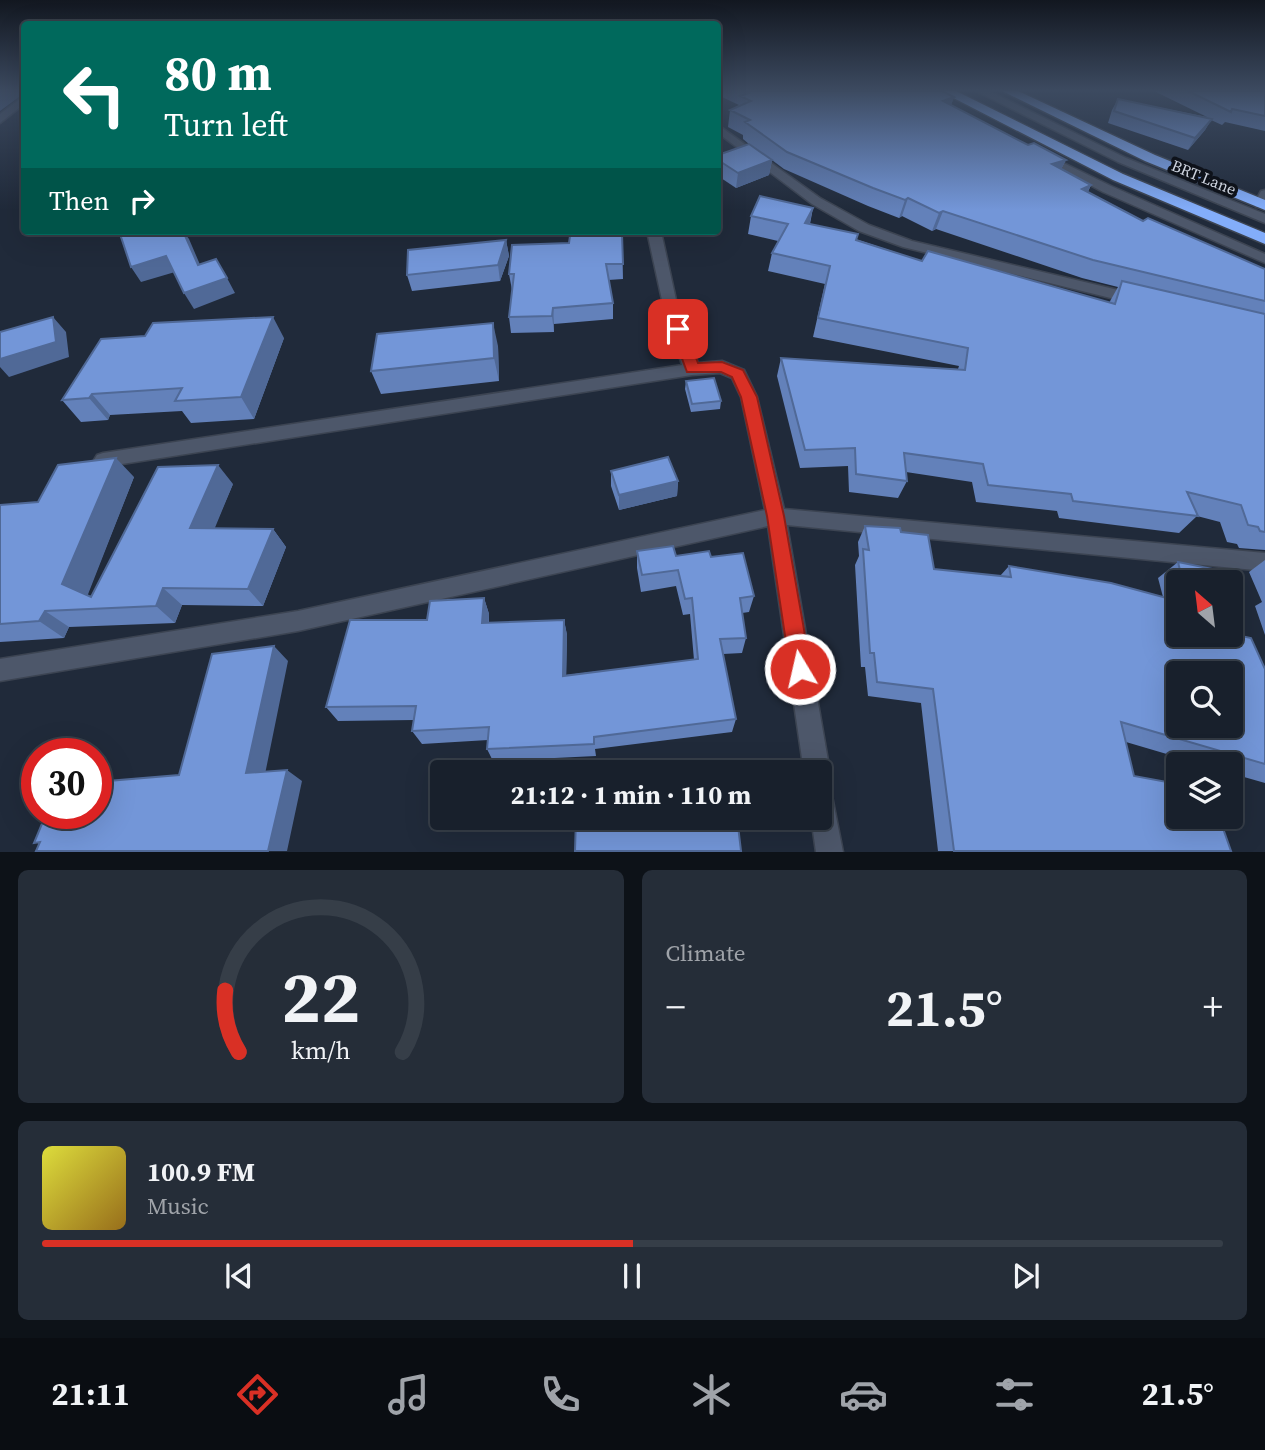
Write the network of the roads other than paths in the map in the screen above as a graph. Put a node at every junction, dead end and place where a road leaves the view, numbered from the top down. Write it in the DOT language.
graph roads {
  1 [pos="722,131"];
  2 [pos="1017,131"];
  3 [pos="1062,131"];
  4 [pos="1092,131"];
  5 [pos="1026,148"];
  6 [pos="1263,201"];
  7 [pos="1265,219"];
  8 [pos="655,236"];
  9 [pos="1265,239"];
  10 [pos="1265,259"];
  11 [pos="1144,301"];
  12 [pos="692,369"];
  13 [pos="103,460"];
  14 [pos="776,516"];
  15 [pos="1265,562"];
  16 [pos="0,670"];
  17 [pos="815,760"];
  18 [pos="827,830"];
  19 [pos="830,852"];
  1 -- 11 [label="street"];
  2 -- 9 [label="highway"];
  3 -- 7 [label="street, BRT Lane"];
  4 -- 6 [label="highway"];
  5 -- 10 [label="street"];
  8 -- 12 [label="street"];
  12 -- 13 [label="street"];
  12 -- 14 [label="street"];
  14 -- 15 [label="street"];
  14 -- 16 [label="street"];
  14 -- 17 [label="street"];
  18 -- 19 [label="street"];
}
